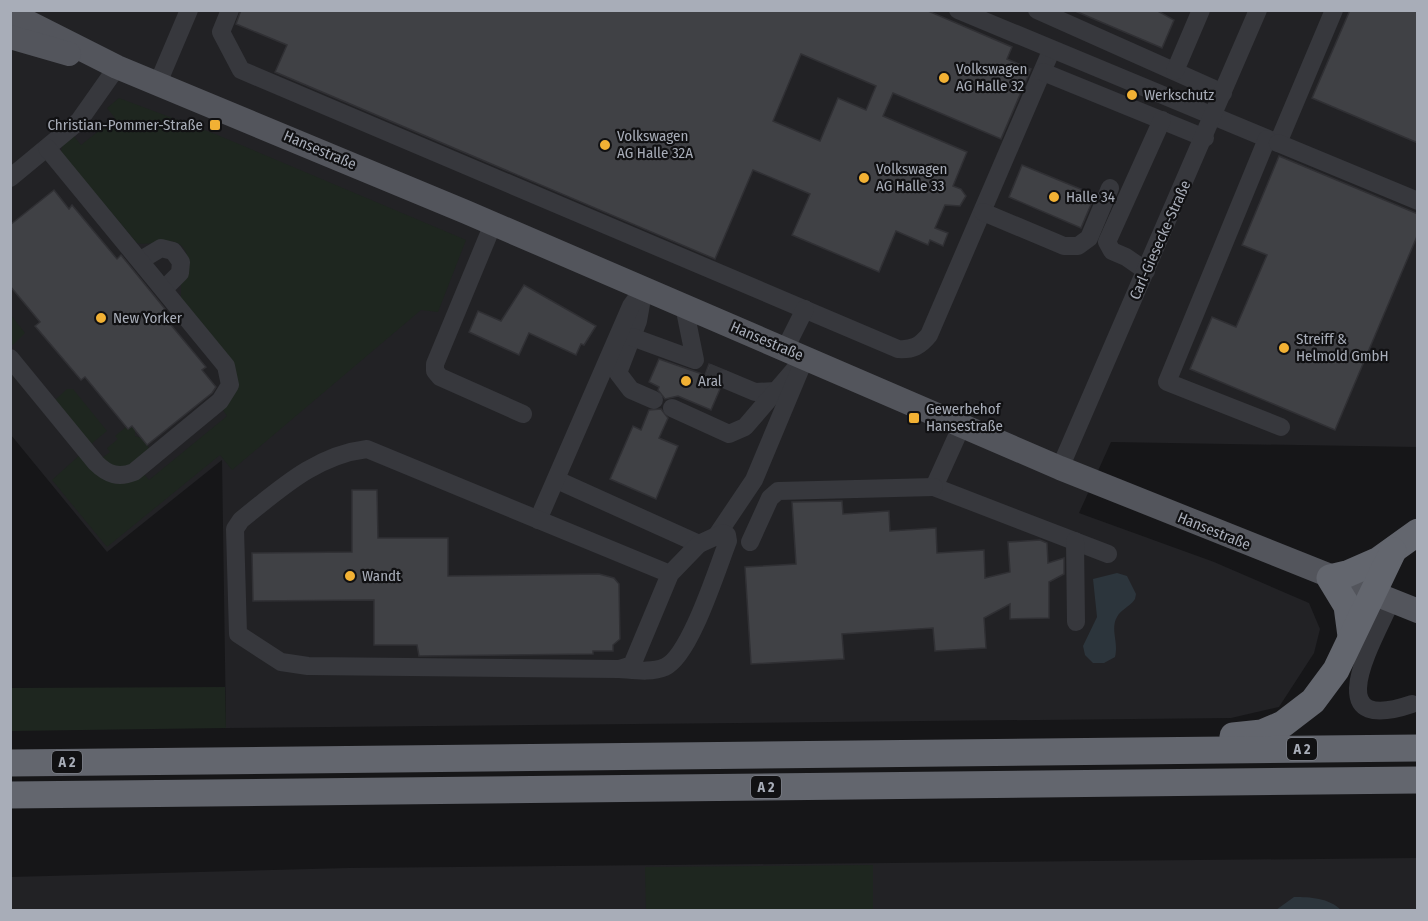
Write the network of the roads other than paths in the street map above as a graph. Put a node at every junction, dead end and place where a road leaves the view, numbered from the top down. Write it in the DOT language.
graph roads {
  1 [pos="189,10"];
  2 [pos="230,10"];
  3 [pos="958,10"];
  4 [pos="1037,10"];
  5 [pos="1201,10"];
  6 [pos="1258,10"];
  7 [pos="1334,10"];
  8 [pos="10,13"];
  9 [pos="10,37"];
  10 [pos="1052,51"];
  11 [pos="117,67"];
  12 [pos="1175,71"];
  13 [pos="1042,72"];
  14 [pos="158,83"];
  15 [pos="1223,93"];
  16 [pos="1214,116"];
  17 [pos="1162,120"];
  18 [pos="1204,138"];
  19 [pos="1273,141"];
  20 [pos="47,148"];
  21 [pos="10,178"];
  22 [pos="1110,188"];
  23 [pos="1418,201"];
  24 [pos="983,212"];
  25 [pos="493,224"];
  26 [pos="141,260"];
  27 [pos="1146,271"];
  28 [pos="644,288"];
  29 [pos="165,289"];
  30 [pos="684,306"];
  31 [pos="805,309"];
  32 [pos="632,337"];
  33 [pos="795,353"];
  34 [pos="10,358"];
  35 [pos="724,379"];
  36 [pos="776,391"];
  37 [pos="654,400"];
  38 [pos="672,408"];
  39 [pos="523,414"];
  40 [pos="962,425"];
  41 [pos="1281,427"];
  42 [pos="1060,468"];
  43 [pos="557,480"];
  44 [pos="934,487"];
  45 [pos="538,520"];
  46 [pos="1418,532"];
  47 [pos="717,535"];
  48 [pos="1075,541"];
  49 [pos="750,542"];
  50 [pos="699,544"];
  51 [pos="1393,551"];
  52 [pos="1108,554"];
  53 [pos="670,574"];
  54 [pos="1330,578"];
  55 [pos="1383,598"];
  56 [pos="1418,611"];
  57 [pos="1076,622"];
  58 [pos="1351,636"];
  59 [pos="619,669"];
  60 [pos="1412,704"];
  61 [pos="1418,748"];
  62 [pos="1186,750"];
  63 [pos="10,763"];
  64 [pos="1418,780"];
  65 [pos="10,795"];
  1 -- 14 [label="street"];
  2 -- 31 [label="street"];
  3 -- 10 [label="street"];
  4 -- 12 [label="street"];
  5 -- 12 [label="street"];
  6 -- 15 [label="street, Carl-Giesecke-Straße"];
  7 -- 19 [label="street"];
  8 -- 11 [label="main road, Hansestraße"];
  9 -- 11 [label="main road, Hansestraße"];
  10 -- 13 [label="street"];
  10 -- 16 [label="street"];
  11 -- 14 [label="main road, Hansestraße"];
  11 -- 20 [label="street"];
  12 -- 15 [label="street"];
  13 -- 17 [label="street"];
  13 -- 24 [label="street"];
  14 -- 25 [label="main road, Hansestraße"];
  15 -- 16 [label="street, Carl-Giesecke-Straße"];
  16 -- 18 [label="street, Carl-Giesecke-Straße"];
  16 -- 19 [label="street"];
  17 -- 18 [label="street"];
  17 -- 27 [label="street"];
  18 -- 27 [label="street, Carl-Giesecke-Straße"];
  19 -- 23 [label="street"];
  19 -- 41 [label="street"];
  20 -- 21 [label="street"];
  20 -- 26 [label="street"];
  22 -- 24 [label="street"];
  24 -- 31 [label="street"];
  25 -- 28 [label="main road, Hansestraße"];
  25 -- 39 [label="street"];
  26 -- 29 [label="street"];
  26 -- 29 [label="street"];
  27 -- 42 [label="street, Carl-Giesecke-Straße"];
  28 -- 30 [label="main road, Hansestraße"];
  28 -- 32 [label="street"];
  28 -- 43 [label="street"];
  29 -- 34 [label="street"];
  30 -- 32 [label="street"];
  30 -- 33 [label="main road, Hansestraße"];
  31 -- 33 [label="street"];
  32 -- 37 [label="street"];
  33 -- 36 [label="street"];
  33 -- 40 [label="main road, Hansestraße"];
  33 -- 47 [label="street"];
  35 -- 36 [label="street"];
  36 -- 38 [label="street"];
  40 -- 42 [label="main road, Hansestraße"];
  40 -- 44 [label="street"];
  42 -- 54 [label="main road, Hansestraße"];
  43 -- 45 [label="street"];
  43 -- 50 [label="street"];
  44 -- 48 [label="street"];
  44 -- 49 [label="street"];
  45 -- 53 [label="street"];
  45 -- 59 [label="street"];
  46 -- 51 [label="highway"];
  47 -- 50 [label="street"];
  47 -- 59 [label="street"];
  48 -- 52 [label="street"];
  48 -- 57 [label="street"];
  50 -- 53 [label="street"];
  51 -- 54 [label="highway"];
  51 -- 55 [label="highway"];
  53 -- 59 [label="street"];
  54 -- 55 [label="main road, Hansestraße"];
  54 -- 58 [label="highway"];
  55 -- 56 [label="main road, Hansestraße"];
  55 -- 58 [label="highway"];
  55 -- 60 [label="street"];
  58 -- 62 [label="highway"];
  61 -- 62 [label="highway, A 2"];
  62 -- 63 [label="highway, A 2"];
  64 -- 65 [label="highway, A 2"];
}
